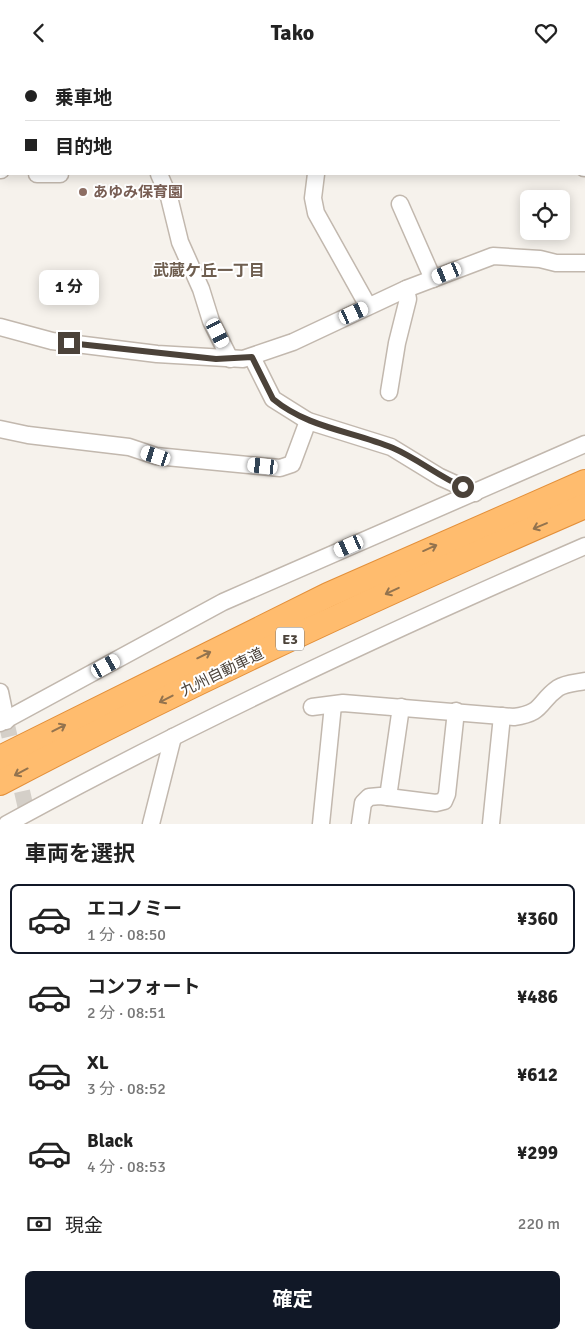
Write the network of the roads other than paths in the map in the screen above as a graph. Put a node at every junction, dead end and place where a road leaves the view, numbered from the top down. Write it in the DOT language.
graph roads {
  1 [pos="159,175"];
  2 [pos="316,175"];
  3 [pos="400,204"];
  4 [pos="585,263"];
  5 [pos="433,279"];
  6 [pos="406,289"];
  7 [pos="370,305"];
  8 [pos="0,327"];
  9 [pos="252,357"];
  10 [pos="230,359"];
  11 [pos="389,392"];
  12 [pos="308,421"];
  13 [pos="0,429"];
  14 [pos="585,444"];
  15 [pos="585,482"];
  16 [pos="475,493"];
  17 [pos="585,506"];
  18 [pos="585,546"];
  19 [pos="585,681"];
  20 [pos="0,692"];
  21 [pos="333,705"];
  22 [pos="312,707"];
  23 [pos="401,707"];
  24 [pos="456,711"];
  25 [pos="502,716"];
  26 [pos="3,722"];
  27 [pos="173,737"];
  28 [pos="0,758"];
  29 [pos="0,783"];
  30 [pos="388,797"];
  31 [pos="28,819"];
  32 [pos="7,824"];
  33 [pos="151,824"];
  34 [pos="321,824"];
  35 [pos="360,824"];
  36 [pos="492,824"];
  1 -- 10 [label="street"];
  2 -- 7 [label="street"];
  3 -- 5 [label="street"];
  4 -- 5 [label="street"];
  5 -- 6 [label="street"];
  6 -- 7 [label="street"];
  6 -- 11 [label="street"];
  7 -- 9 [label="street"];
  8 -- 10 [label="street"];
  9 -- 10 [label="street"];
  9 -- 12 [label="street"];
  12 -- 13 [label="street"];
  12 -- 16 [label="street"];
  14 -- 16 [label="street"];
  28 -- 15 [label="highway, 九州自動車道 / E3, one-way"];
  16 -- 26 [label="street"];
  17 -- 29 [label="highway, 九州自動車道 / E3, one-way"];
  18 -- 27 [label="street"];
  19 -- 25 [label="street"];
  20 -- 26 [label="street"];
  21 -- 22 [label="street"];
  21 -- 23 [label="street"];
  21 -- 34 [label="street"];
  23 -- 24 [label="street"];
  23 -- 30 [label="street"];
  24 -- 25 [label="street"];
  24 -- 30 [label="street"];
  25 -- 36 [label="street"];
  27 -- 31 [label="street"];
  27 -- 33 [label="street"];
  30 -- 35 [label="street"];
  31 -- 32 [label="street"];
}
